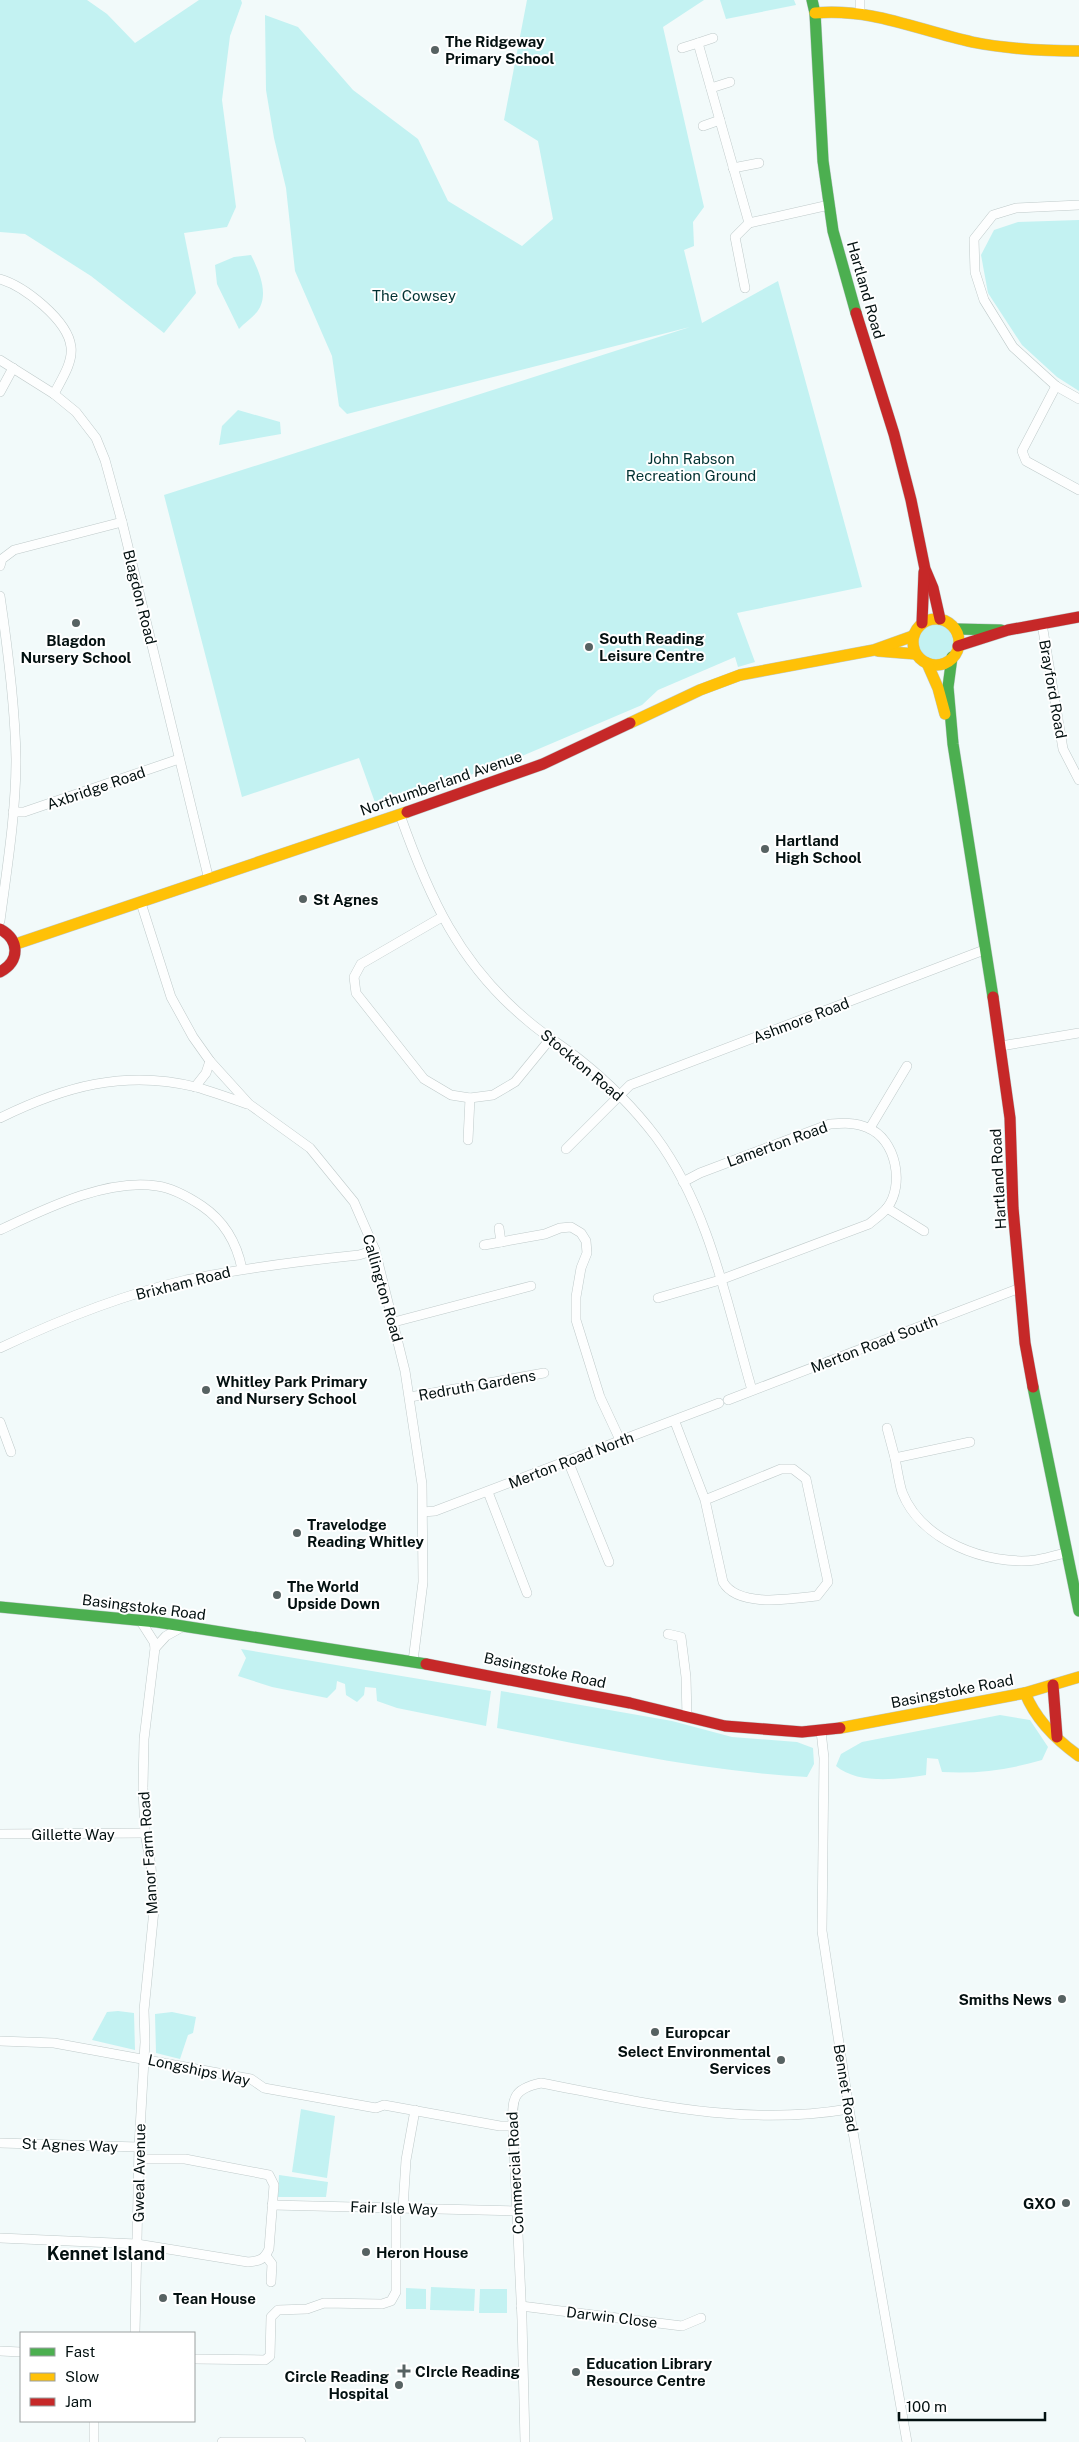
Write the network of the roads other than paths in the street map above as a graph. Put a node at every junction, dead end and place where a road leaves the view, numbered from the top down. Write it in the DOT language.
graph roads {
  1 [pos="812,0"];
  2 [pos="860,6"];
  3 [pos="815,13"];
  4 [pos="713,38"];
  5 [pos="698,43"];
  6 [pos="682,48"];
  7 [pos="1079,51"];
  8 [pos="730,82"];
  9 [pos="711,88"];
  10 [pos="720,120"];
  11 [pos="703,126"];
  12 [pos="759,163"];
  13 [pos="734,168"];
  14 [pos="829,205"];
  15 [pos="1079,205"];
  16 [pos="749,224"];
  17 [pos="0,279"];
  18 [pos="744,288"];
  19 [pos="0,360"];
  20 [pos="13,368"];
  21 [pos="1056,386"];
  22 [pos="0,392"];
  23 [pos="54,394"];
  24 [pos="1079,399"];
  25 [pos="1079,490"];
  26 [pos="122,522"];
  27 [pos="0,566"];
  28 [pos="925,569"];
  29 [pos="0,596"];
  30 [pos="1,615"];
  31 [pos="1079,616"];
  32 [pos="940,619"];
  33 [pos="922,623"];
  34 [pos="1042,624"];
  35 [pos="956,629"];
  36 [pos="1008,630"];
  37 [pos="913,636"];
  38 [pos="958,646"];
  39 [pos="874,650"];
  40 [pos="916,654"];
  41 [pos="952,657"];
  42 [pos="927,663"];
  43 [pos="953,744"];
  44 [pos="179,759"];
  45 [pos="1079,780"];
  46 [pos="13,812"];
  47 [pos="400,815"];
  48 [pos="209,880"];
  49 [pos="141,902"];
  50 [pos="442,917"];
  51 [pos="0,921"];
  52 [pos="0,929"];
  53 [pos="16,944"];
  54 [pos="984,950"];
  55 [pos="0,972"];
  56 [pos="1079,1033"];
  57 [pos="551,1038"];
  58 [pos="1001,1046"];
  59 [pos="210,1061"];
  60 [pos="908,1066"];
  61 [pos="195,1087"];
  62 [pos="621,1095"];
  63 [pos="470,1098"];
  64 [pos="249,1104"];
  65 [pos="0,1118"];
  66 [pos="870,1128"];
  67 [pos="468,1140"];
  68 [pos="566,1149"];
  69 [pos="683,1182"];
  70 [pos="887,1208"];
  71 [pos="499,1228"];
  72 [pos="0,1230"];
  73 [pos="924,1231"];
  74 [pos="501,1242"];
  75 [pos="484,1245"];
  76 [pos="375,1250"];
  77 [pos="242,1269"];
  78 [pos="720,1280"];
  79 [pos="531,1286"];
  80 [pos="1020,1288"];
  81 [pos="658,1298"];
  82 [pos="394,1322"];
  83 [pos="0,1348"];
  84 [pos="544,1373"];
  85 [pos="752,1390"];
  86 [pos="410,1397"];
  87 [pos="723,1401"];
  88 [pos="0,1422"];
  89 [pos="675,1422"];
  90 [pos="887,1428"];
  91 [pos="620,1442"];
  92 [pos="970,1442"];
  93 [pos="11,1452"];
  94 [pos="895,1458"];
  95 [pos="568,1461"];
  96 [pos="488,1492"];
  97 [pos="705,1500"];
  98 [pos="422,1512"];
  99 [pos="1066,1553"];
  100 [pos="609,1562"];
  101 [pos="527,1593"];
  102 [pos="0,1607"];
  103 [pos="1079,1612"];
  104 [pos="140,1620"];
  105 [pos="184,1626"];
  106 [pos="668,1634"];
  107 [pos="155,1648"];
  108 [pos="413,1661"];
  109 [pos="1079,1677"];
  110 [pos="1053,1685"];
  111 [pos="1025,1693"];
  112 [pos="687,1717"];
  113 [pos="822,1731"];
  114 [pos="1056,1737"];
  115 [pos="1079,1756"];
  116 [pos="145,1833"];
  117 [pos="0,1834"];
  118 [pos="0,2041"];
  119 [pos="143,2058"];
  120 [pos="849,2109"];
  121 [pos="415,2110"];
  122 [pos="513,2126"];
  123 [pos="0,2143"];
  124 [pos="139,2147"];
  125 [pos="139,2159"];
  126 [pos="272,2205"];
  127 [pos="399,2208"];
  128 [pos="517,2211"];
  129 [pos="0,2238"];
  130 [pos="137,2244"];
  131 [pos="266,2256"];
  132 [pos="271,2282"];
  133 [pos="521,2306"];
  134 [pos="702,2318"];
  135 [pos="135,2332"];
  136 [pos="0,2351"];
  137 [pos="20,2352"];
  138 [pos="195,2359"];
  139 [pos="94,2422"];
  140 [pos="94,2442"];
  141 [pos="222,2442"];
  142 [pos="301,2442"];
  143 [pos="525,2442"];
  144 [pos="908,2442"];
  1 -- 3 [label="street, Hartland Road"];
  2 -- 3 [label="street"];
  2 -- 7 [label="street"];
  3 -- 14 [label="street, Hartland Road"];
  4 -- 5 [label="street"];
  5 -- 6 [label="street"];
  5 -- 9 [label="street"];
  8 -- 9 [label="street"];
  9 -- 10 [label="street"];
  10 -- 11 [label="street"];
  10 -- 13 [label="street"];
  12 -- 13 [label="street"];
  13 -- 16 [label="street"];
  14 -- 16 [label="street"];
  14 -- 28 [label="street, Hartland Road"];
  15 -- 21 [label="street"];
  16 -- 18 [label="street"];
  17 -- 23 [label="street"];
  19 -- 20 [label="street, Blagdon Road"];
  20 -- 22 [label="street"];
  20 -- 23 [label="street, Blagdon Road"];
  21 -- 24 [label="street"];
  21 -- 25 [label="street"];
  23 -- 26 [label="street, Blagdon Road"];
  26 -- 27 [label="street"];
  26 -- 44 [label="street, Blagdon Road"];
  28 -- 32 [label="street, Hartland Road"];
  28 -- 33 [label="street, Hartland Road"];
  29 -- 30 [label="street"];
  30 -- 46 [label="street"];
  31 -- 34 [label="street"];
  32 -- 33 [label="street"];
  32 -- 35 [label="street"];
  33 -- 37 [label="street"];
  34 -- 36 [label="street"];
  34 -- 45 [label="street, Brayford Road"];
  35 -- 36 [label="street"];
  35 -- 38 [label="street"];
  36 -- 38 [label="street"];
  37 -- 39 [label="street, Northumberland Avenue"];
  37 -- 40 [label="street"];
  38 -- 41 [label="street"];
  39 -- 40 [label="street, Northumberland Avenue"];
  39 -- 47 [label="street, Northumberland Avenue"];
  40 -- 42 [label="street"];
  41 -- 42 [label="street"];
  41 -- 43 [label="street, Hartland Road"];
  42 -- 43 [label="street, Hartland Road"];
  43 -- 54 [label="street, Hartland Road"];
  44 -- 46 [label="street, Axbridge Road"];
  44 -- 48 [label="street, Blagdon Road"];
  46 -- 51 [label="street"];
  47 -- 48 [label="street, Northumberland Avenue"];
  47 -- 50 [label="street, Stockton Road"];
  48 -- 49 [label="street, Northumberland Avenue"];
  49 -- 53 [label="street, Northumberland Avenue"];
  49 -- 59 [label="street, Callington Road"];
  50 -- 57 [label="street, Stockton Road"];
  50 -- 63 [label="street"];
  52 -- 53 [label="street"];
  53 -- 55 [label="street"];
  54 -- 58 [label="street, Hartland Road"];
  54 -- 62 [label="street, Ashmore Road"];
  56 -- 58 [label="street"];
  57 -- 62 [label="street, Stockton Road"];
  57 -- 63 [label="street"];
  58 -- 80 [label="street, Hartland Road"];
  59 -- 61 [label="street"];
  59 -- 64 [label="street, Callington Road"];
  60 -- 66 [label="street"];
  61 -- 64 [label="street"];
  61 -- 65 [label="street"];
  62 -- 68 [label="street, Ashmore Road"];
  62 -- 69 [label="street, Stockton Road"];
  63 -- 67 [label="street"];
  64 -- 76 [label="street, Callington Road"];
  66 -- 69 [label="street, Lamerton Road"];
  66 -- 70 [label="street"];
  69 -- 78 [label="street, Stockton Road"];
  70 -- 73 [label="street"];
  70 -- 78 [label="street"];
  71 -- 74 [label="street"];
  72 -- 77 [label="street"];
  74 -- 75 [label="street"];
  74 -- 91 [label="street"];
  76 -- 77 [label="street, Brixham Road"];
  76 -- 82 [label="street, Callington Road"];
  77 -- 83 [label="street, Brixham Road"];
  78 -- 81 [label="street"];
  78 -- 85 [label="street, Stockton Road"];
  79 -- 82 [label="street"];
  80 -- 85 [label="street, Merton Road South"];
  80 -- 99 [label="street, Hartland Road"];
  82 -- 86 [label="street, Callington Road"];
  84 -- 86 [label="street, Redruth Gardens"];
  85 -- 87 [label="street, Merton Road South"];
  86 -- 98 [label="street, Callington Road"];
  87 -- 89 [label="street, Merton Road North"];
  88 -- 93 [label="street"];
  89 -- 91 [label="street, Merton Road North"];
  89 -- 97 [label="street"];
  90 -- 94 [label="street"];
  91 -- 95 [label="street, Merton Road North"];
  92 -- 94 [label="street"];
  94 -- 99 [label="street"];
  95 -- 96 [label="street, Merton Road North"];
  95 -- 100 [label="street"];
  96 -- 98 [label="street, Merton Road North"];
  96 -- 101 [label="street"];
  97 -- 97 [label="street"];
  98 -- 108 [label="street, Callington Road"];
  99 -- 103 [label="street, Hartland Road"];
  102 -- 104 [label="street, Basingstoke Road"];
  104 -- 105 [label="street, Basingstoke Road"];
  104 -- 107 [label="street"];
  105 -- 107 [label="street"];
  105 -- 108 [label="street, Basingstoke Road"];
  106 -- 112 [label="street"];
  107 -- 116 [label="street, Manor Farm Road"];
  108 -- 112 [label="street, Basingstoke Road"];
  109 -- 110 [label="street, Basingstoke Road"];
  110 -- 111 [label="street, Basingstoke Road"];
  110 -- 114 [label="street"];
  111 -- 113 [label="street, Basingstoke Road"];
  111 -- 114 [label="street"];
  112 -- 113 [label="street, Basingstoke Road"];
  113 -- 120 [label="street, Bennet Road"];
  114 -- 115 [label="street"];
  116 -- 117 [label="street, Gillette Way"];
  116 -- 119 [label="street, Manor Farm Road"];
  118 -- 119 [label="street, Longships Way"];
  119 -- 121 [label="street, Longships Way"];
  119 -- 124 [label="street, Gweal Avenue"];
  120 -- 122 [label="street, Commercial Road"];
  120 -- 144 [label="street, Bennet Road"];
  121 -- 122 [label="street, Longships Way"];
  121 -- 127 [label="street"];
  122 -- 128 [label="street, Commercial Road"];
  123 -- 124 [label="street, St Agnes Way"];
  124 -- 125 [label="street, Gweal Avenue"];
  125 -- 126 [label="street, St Agnes Way"];
  125 -- 130 [label="street, Gweal Avenue"];
  126 -- 127 [label="street, Fair Isle Way"];
  126 -- 131 [label="street"];
  127 -- 128 [label="street, Fair Isle Way"];
  127 -- 138 [label="street"];
  128 -- 133 [label="street, Commercial Road"];
  129 -- 130 [label="street"];
  130 -- 131 [label="street"];
  130 -- 135 [label="street, Gweal Avenue"];
  131 -- 132 [label="street"];
  133 -- 134 [label="street, Darwin Close"];
  133 -- 143 [label="street, Commercial Road"];
  136 -- 137 [label="street"];
  139 -- 140 [label="street"];
  141 -- 142 [label="street"];
}
